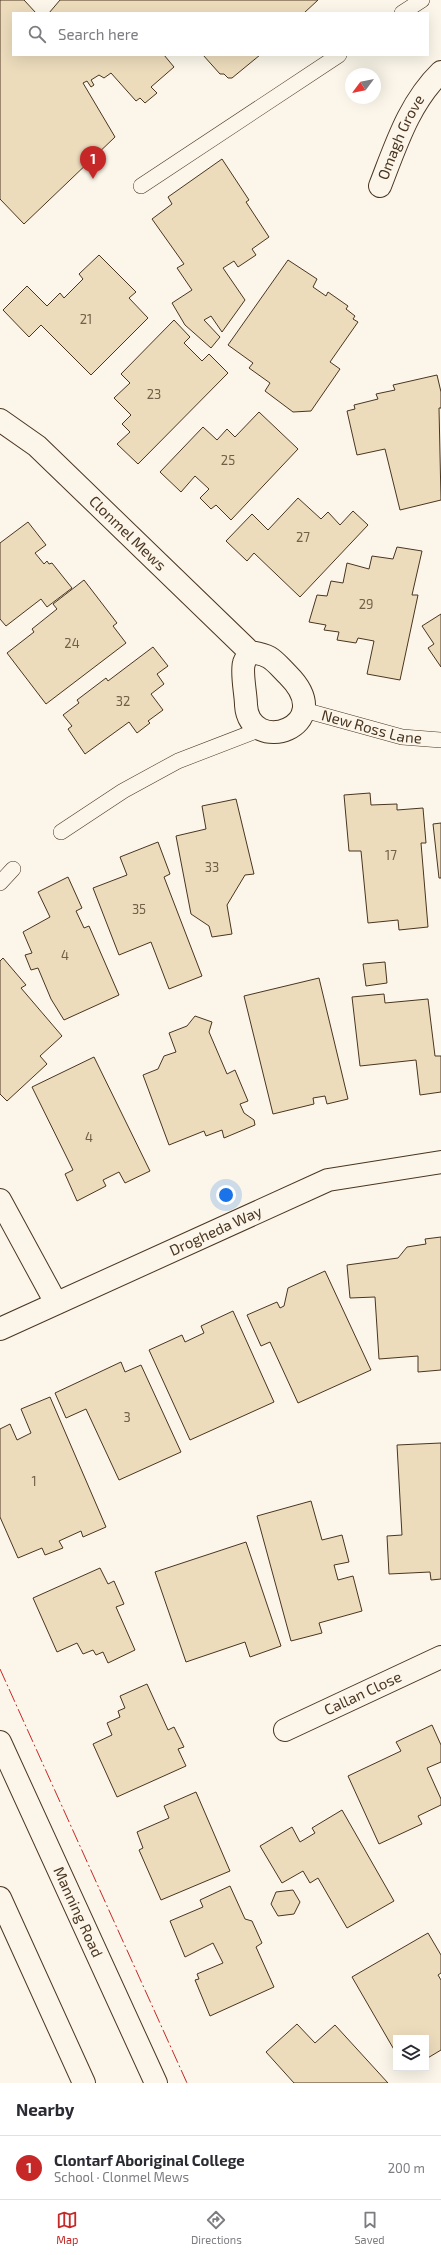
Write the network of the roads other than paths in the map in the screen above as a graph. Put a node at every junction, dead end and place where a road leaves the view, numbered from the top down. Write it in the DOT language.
graph roads {
  1 [pos="422,0"];
  2 [pos="404,12"];
  3 [pos="337,56"];
  4 [pos="441,72"];
  5 [pos="141,186"];
  6 [pos="380,186"];
  7 [pos="0,420"];
  8 [pos="250,652"];
  9 [pos="304,710"];
  10 [pos="261,729"];
  11 [pos="441,740"];
  12 [pos="61,832"];
  13 [pos="13,869"];
  14 [pos="0,883"];
  15 [pos="441,1162"];
  16 [pos="0,1200"];
  17 [pos="56,1303"];
  18 [pos="0,1329"];
  19 [pos="441,1658"];
  20 [pos="286,1730"];
  21 [pos="0,1742"];
  22 [pos="0,1898"];
  23 [pos="84,2083"];
  24 [pos="156,2083"];
  1 -- 2 [label="lane"];
  3 -- 5 [label="lane"];
  4 -- 6 [label="street, Omagh Grove"];
  7 -- 8 [label="street, Clonmel Mews"];
  8 -- 9 [label="street"];
  8 -- 10 [label="street"];
  9 -- 10 [label="street"];
  9 -- 11 [label="lane, New Ross Lane"];
  10 -- 12 [label="lane"];
  13 -- 14 [label="lane"];
  15 -- 17 [label="street, Drogheda Way"];
  16 -- 17 [label="street"];
  17 -- 18 [label="street, Drogheda Way"];
  19 -- 20 [label="street, Callan Close"];
  21 -- 24 [label="street, Manning Road"];
  22 -- 23 [label="street"];
}
